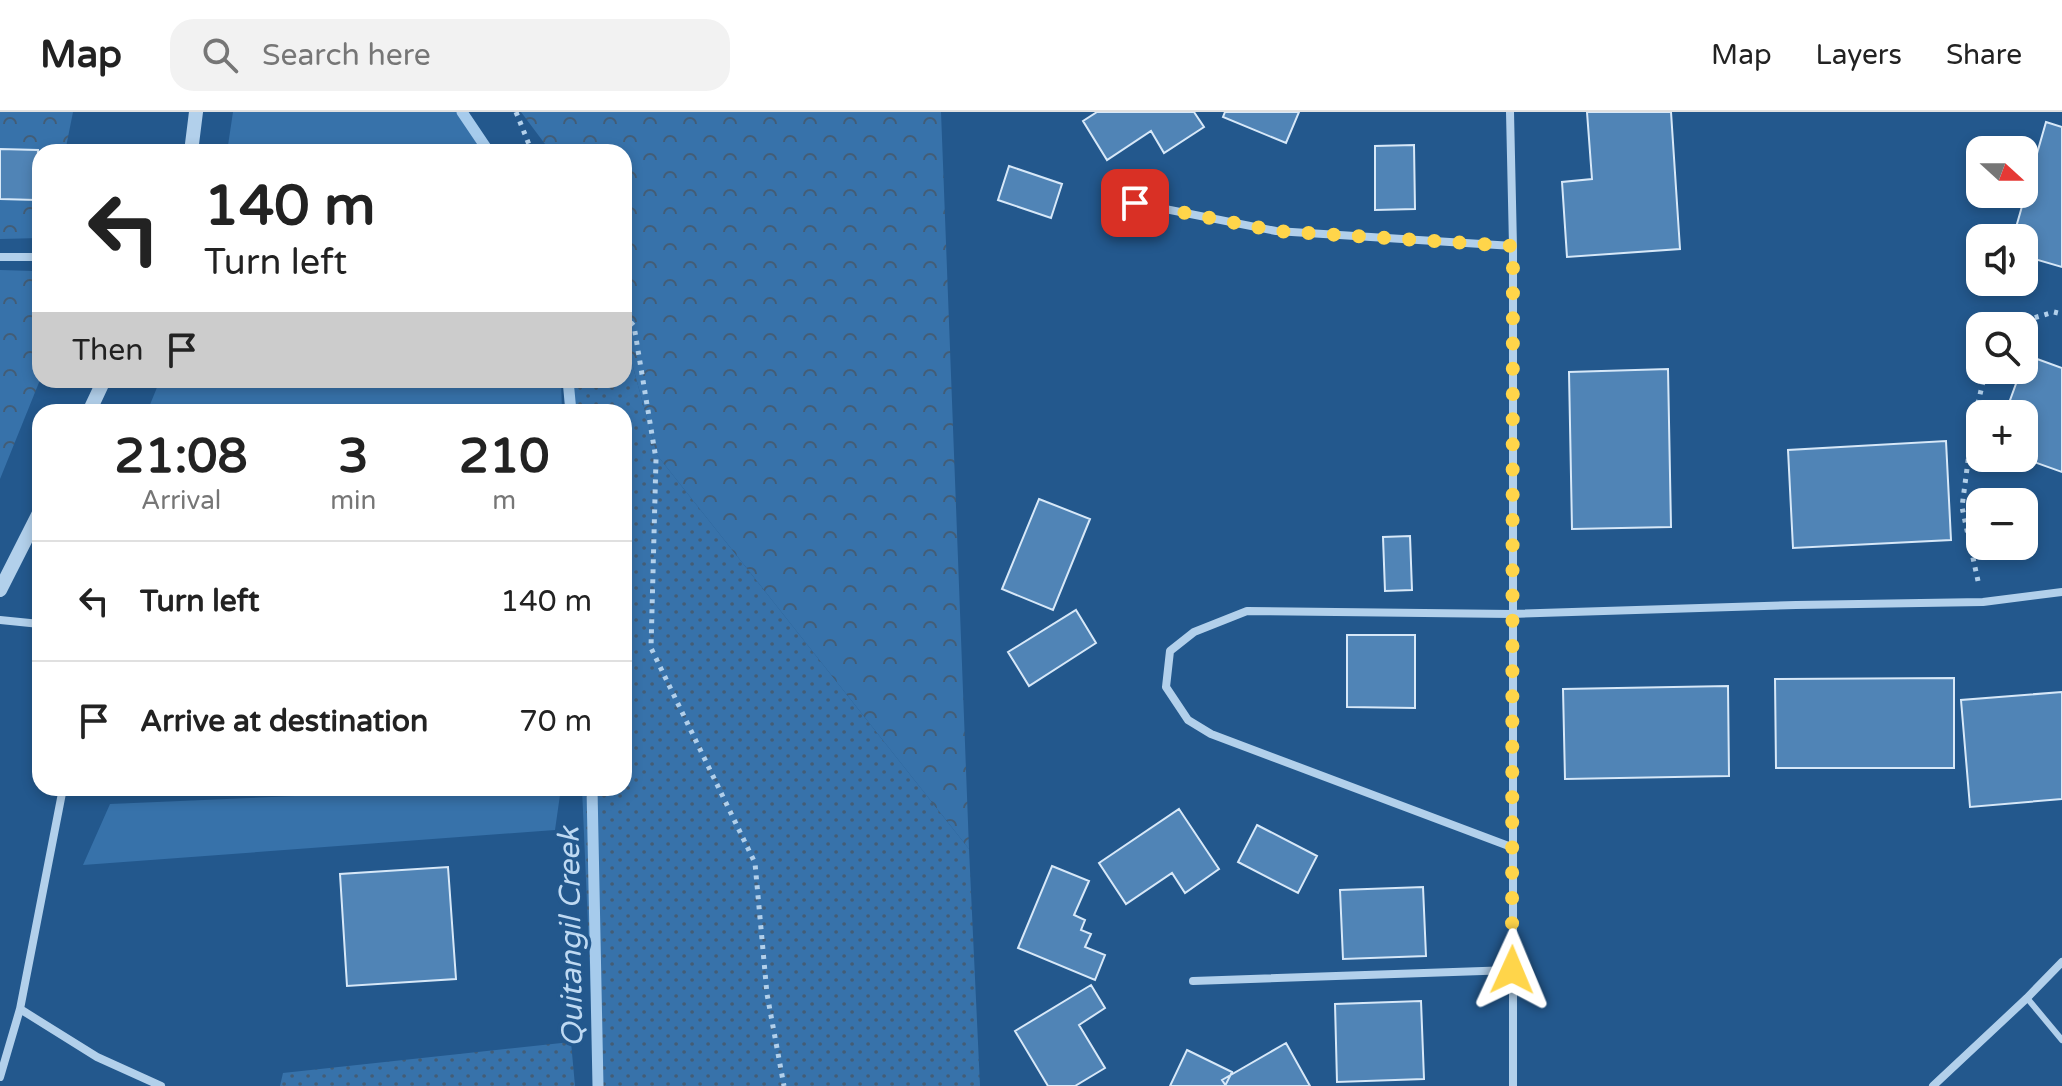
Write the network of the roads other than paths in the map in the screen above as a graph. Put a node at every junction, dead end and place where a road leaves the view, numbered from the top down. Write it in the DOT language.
graph roads {
  1 [pos="196,112"];
  2 [pos="1510,112"];
  3 [pos="192,144"];
  4 [pos="1135,203"];
  5 [pos="1513,246"];
  6 [pos="0,257"];
  7 [pos="32,257"];
  8 [pos="32,527"];
  9 [pos="0,590"];
  10 [pos="2062,592"];
  11 [pos="1512,614"];
  12 [pos="0,620"];
  13 [pos="32,623"];
  14 [pos="61,796"];
  15 [pos="1514,848"];
  16 [pos="2062,962"];
  17 [pos="1512,970"];
  18 [pos="1193,981"];
  19 [pos="2027,998"];
  20 [pos="20,1009"];
  21 [pos="2062,1040"];
  22 [pos="0,1077"];
  23 [pos="161,1086"];
  24 [pos="1513,1086"];
  25 [pos="1933,1086"];
  1 -- 3 [label="street"];
  2 -- 5 [label="street"];
  4 -- 5 [label="street"];
  5 -- 11 [label="street"];
  6 -- 7 [label="street"];
  8 -- 9 [label="street"];
  10 -- 11 [label="street"];
  11 -- 15 [label="street"];
  11 -- 15 [label="street"];
  12 -- 13 [label="street"];
  14 -- 20 [label="street"];
  15 -- 17 [label="street"];
  16 -- 19 [label="street"];
  17 -- 18 [label="street"];
  17 -- 24 [label="street"];
  19 -- 21 [label="lane"];
  19 -- 25 [label="street"];
  20 -- 22 [label="street"];
  20 -- 23 [label="street"];
}
